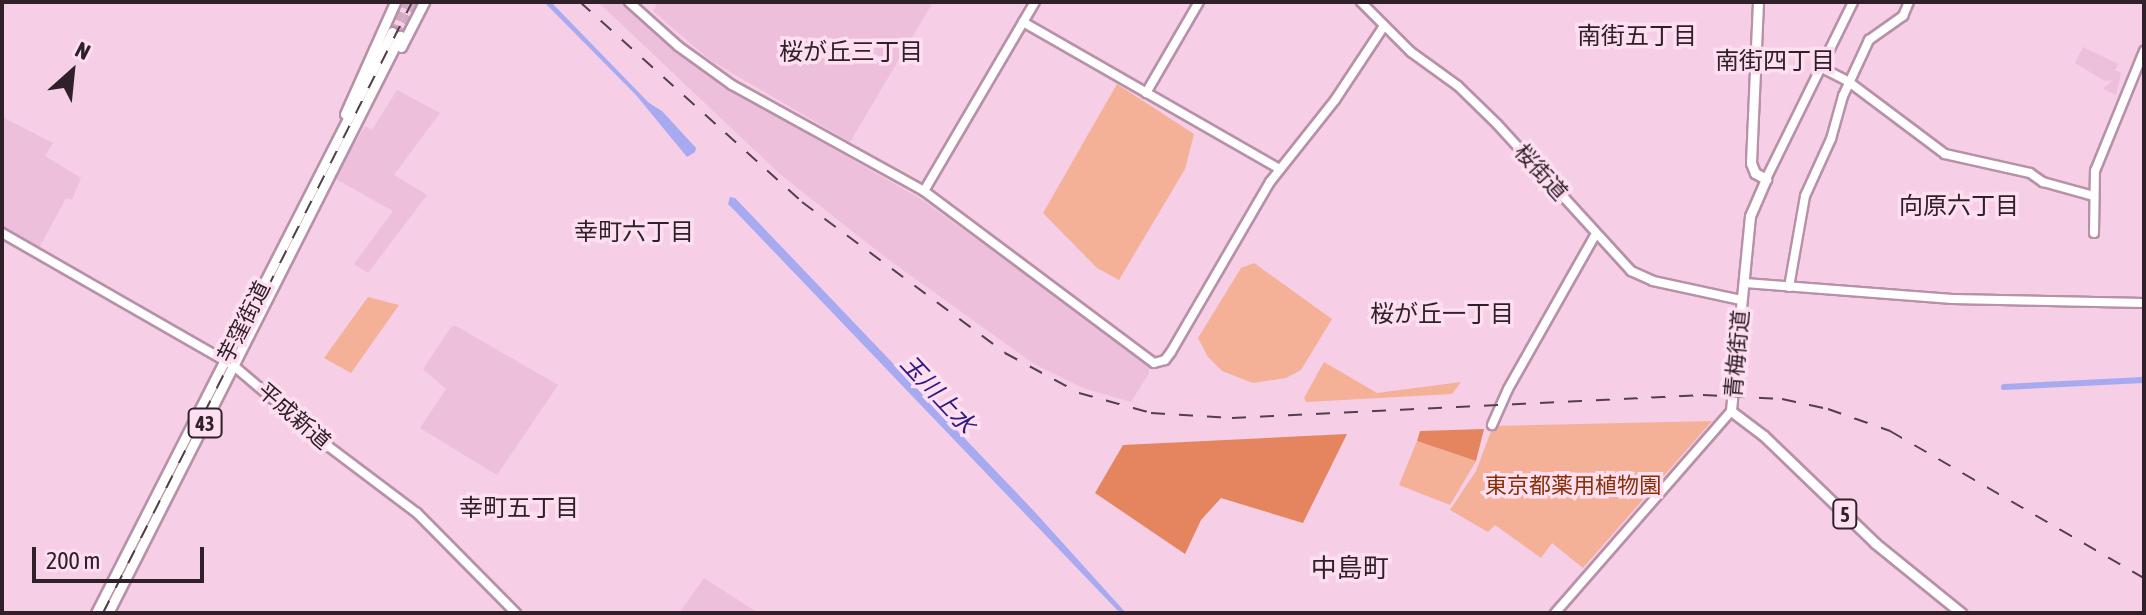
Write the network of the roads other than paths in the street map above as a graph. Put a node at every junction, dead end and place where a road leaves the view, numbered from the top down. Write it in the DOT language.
graph roads {
  1 [pos="395,2"];
  2 [pos="424,2"];
  3 [pos="629,2"];
  4 [pos="1035,2"];
  5 [pos="1199,2"];
  6 [pos="1361,2"];
  7 [pos="1758,2"];
  8 [pos="1853,2"];
  9 [pos="1909,2"];
  10 [pos="1023,22"];
  11 [pos="1384,26"];
  12 [pos="396,34"];
  13 [pos="2144,51"];
  14 [pos="1822,68"];
  15 [pos="1849,82"];
  16 [pos="1146,93"];
  17 [pos="336,153"];
  18 [pos="1280,169"];
  19 [pos="1766,179"];
  20 [pos="924,191"];
  21 [pos="2094,196"];
  22 [pos="2,233"];
  23 [pos="2094,233"];
  24 [pos="1595,235"];
  25 [pos="1745,283"];
  26 [pos="1789,287"];
  27 [pos="1741,300"];
  28 [pos="2144,303"];
  29 [pos="229,363"];
  30 [pos="1731,411"];
  31 [pos="1492,425"];
  32 [pos="96,613"];
  33 [pos="108,613"];
  34 [pos="516,613"];
  35 [pos="1555,613"];
  36 [pos="1961,613"];
  1 -- 17 [label="main road"];
  2 -- 17 [label="main road"];
  3 -- 20 [label="street"];
  4 -- 10 [label="street"];
  5 -- 16 [label="street"];
  6 -- 11 [label="street, 桜街道"];
  7 -- 19 [label="main road"];
  8 -- 14 [label="street"];
  9 -- 15 [label="street"];
  10 -- 16 [label="street"];
  10 -- 20 [label="street"];
  11 -- 18 [label="street"];
  11 -- 24 [label="street, 桜街道"];
  12 -- 17 [label="main road, 芋窪街道 / 43"];
  13 -- 21 [label="street"];
  14 -- 15 [label="street"];
  14 -- 19 [label="street"];
  15 -- 21 [label="street"];
  15 -- 26 [label="street"];
  16 -- 18 [label="street"];
  17 -- 29 [label="main road, 芋窪街道 / 43"];
  18 -- 20 [label="street"];
  19 -- 25 [label="main road, 青梅街道"];
  21 -- 23 [label="street"];
  22 -- 29 [label="street, 平成新道"];
  24 -- 27 [label="street, 桜街道"];
  24 -- 31 [label="street"];
  25 -- 26 [label="street"];
  25 -- 27 [label="main road, 青梅街道"];
  26 -- 28 [label="street"];
  27 -- 30 [label="main road, 青梅街道"];
  29 -- 32 [label="main road, 芋窪街道 / 43"];
  29 -- 33 [label="main road, 芋窪街道 / 43"];
  29 -- 34 [label="street, 平成新道"];
  30 -- 35 [label="street"];
  30 -- 36 [label="main road, 青梅街道 / 5"];
}
